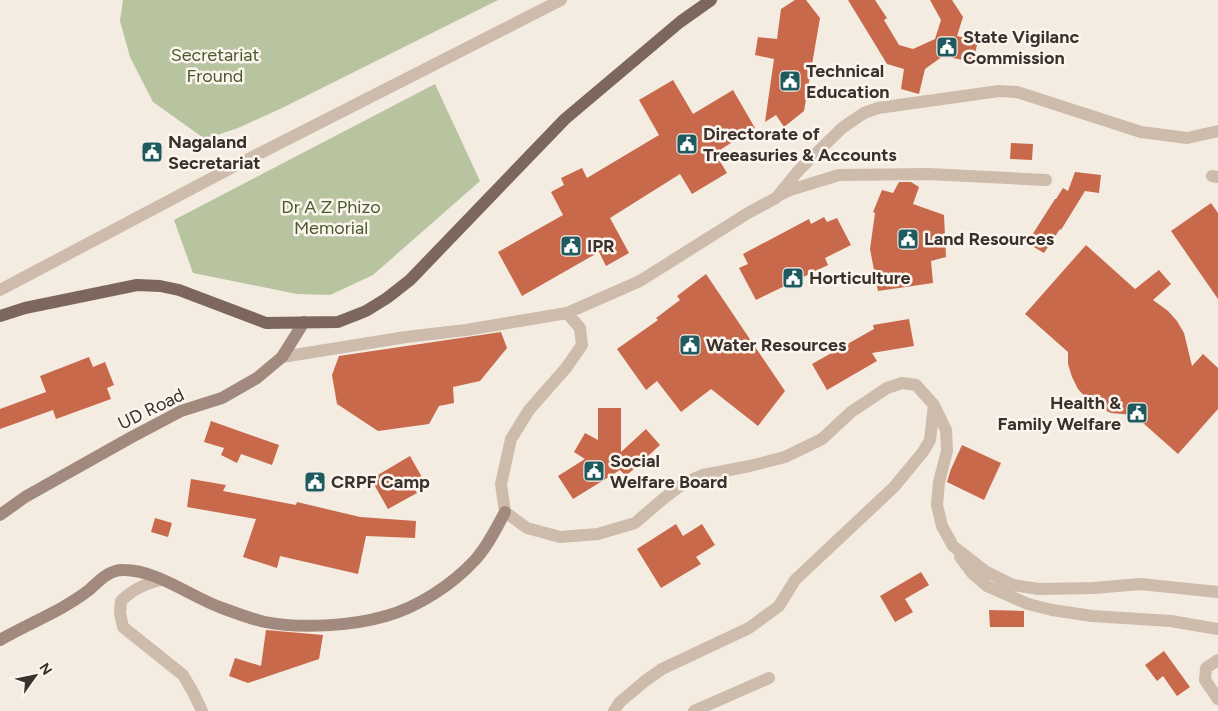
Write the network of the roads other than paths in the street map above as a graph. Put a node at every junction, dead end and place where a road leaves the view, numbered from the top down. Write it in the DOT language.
graph roads {
  1 [pos="561,0"];
  2 [pos="711,0"];
  3 [pos="1218,132"];
  4 [pos="1046,180"];
  5 [pos="776,198"];
  6 [pos="0,290"];
  7 [pos="567,312"];
  8 [pos="0,316"];
  9 [pos="304,322"];
  10 [pos="282,357"];
  11 [pos="934,405"];
  12 [pos="504,512"];
  13 [pos="0,515"];
  14 [pos="953,546"];
  15 [pos="161,580"];
  16 [pos="1218,592"];
  17 [pos="1218,629"];
  18 [pos="0,640"];
  19 [pos="1218,660"];
  20 [pos="769,678"];
  21 [pos="1218,699"];
  22 [pos="202,711"];
  23 [pos="614,711"];
  24 [pos="694,711"];
  1 -- 6 [label="street"];
  2 -- 9 [label="main road"];
  3 -- 5 [label="street"];
  4 -- 5 [label="street"];
  5 -- 7 [label="street"];
  7 -- 10 [label="street"];
  7 -- 12 [label="street"];
  8 -- 9 [label="main road"];
  9 -- 10 [label="main road, UD Road"];
  10 -- 13 [label="main road, UD Road"];
  11 -- 12 [label="street"];
  11 -- 14 [label="street"];
  11 -- 23 [label="street"];
  12 -- 15 [label="main road"];
  14 -- 16 [label="street"];
  14 -- 17 [label="street"];
  15 -- 18 [label="main road"];
  15 -- 22 [label="street"];
  19 -- 21 [label="street"];
  20 -- 24 [label="street"];
}
